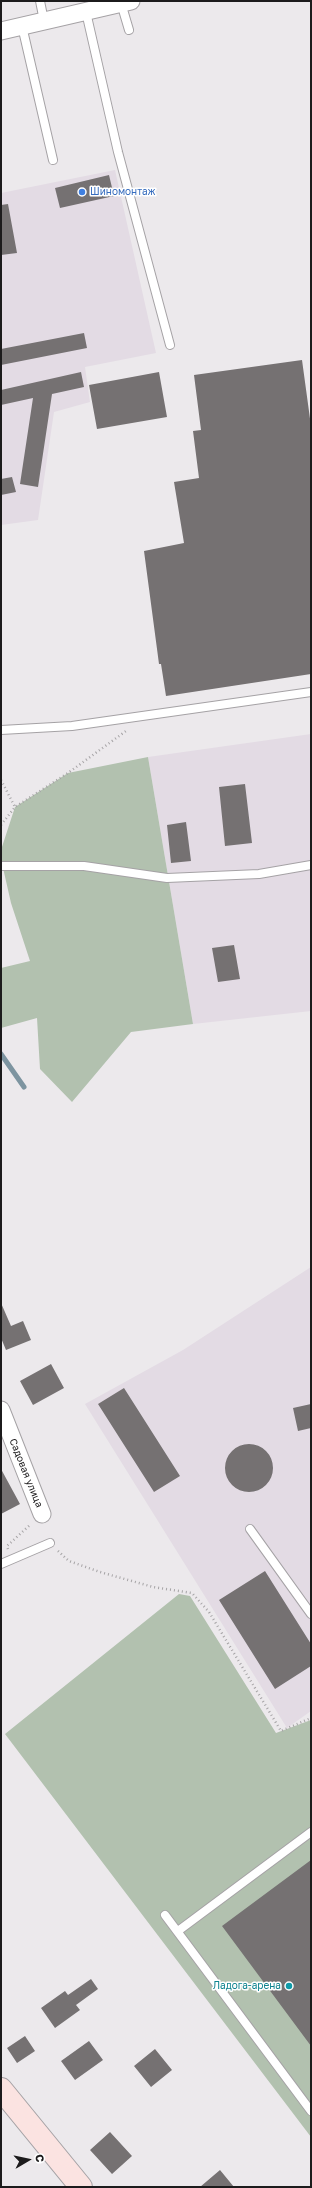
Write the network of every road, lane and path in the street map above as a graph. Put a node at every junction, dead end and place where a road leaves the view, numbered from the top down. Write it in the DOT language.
graph roads {
  1 [pos="40,1"];
  2 [pos="126,2"];
  3 [pos="86,12"];
  4 [pos="44,21"];
  5 [pos="22,26"];
  6 [pos="129,30"];
  7 [pos="1,31"];
  8 [pos="53,160"];
  9 [pos="170,345"];
  10 [pos="311,692"];
  11 [pos="149,715"];
  12 [pos="1,730"];
  13 [pos="1,780"];
  14 [pos="15,807"];
  15 [pos="1,825"];
  16 [pos="311,865"];
  17 [pos="1,866"];
  18 [pos="1,1410"];
  19 [pos="42,1514"];
  20 [pos="250,1530"];
  21 [pos="50,1544"];
  22 [pos="5,1563"];
  23 [pos="311,1614"];
  24 [pos="311,1718"];
  25 [pos="311,1832"];
  26 [pos="164,1915"];
  27 [pos="178,1931"];
  28 [pos="1,2089"];
  29 [pos="311,2111"];
  30 [pos="81,2187"];
  1 -- 4 [label="lane"];
  2 -- 3 [label="street"];
  2 -- 6 [label="lane"];
  3 -- 4 [label="street"];
  3 -- 9 [label="lane"];
  4 -- 5 [label="street"];
  5 -- 7 [label="street"];
  5 -- 8 [label="lane"];
  10 -- 11 [label="lane"];
  11 -- 12 [label="lane"];
  11 -- 14 [label="path"];
  13 -- 14 [label="path"];
  14 -- 15 [label="path"];
  16 -- 17 [label="lane"];
  18 -- 19 [label="street, Садовая улица"];
  19 -- 22 [label="path"];
  20 -- 23 [label="lane"];
  21 -- 22 [label="lane"];
  21 -- 24 [label="path"];
  25 -- 27 [label="lane"];
  26 -- 27 [label="lane"];
  27 -- 29 [label="lane"];
  28 -- 30 [label="main road"];
}
